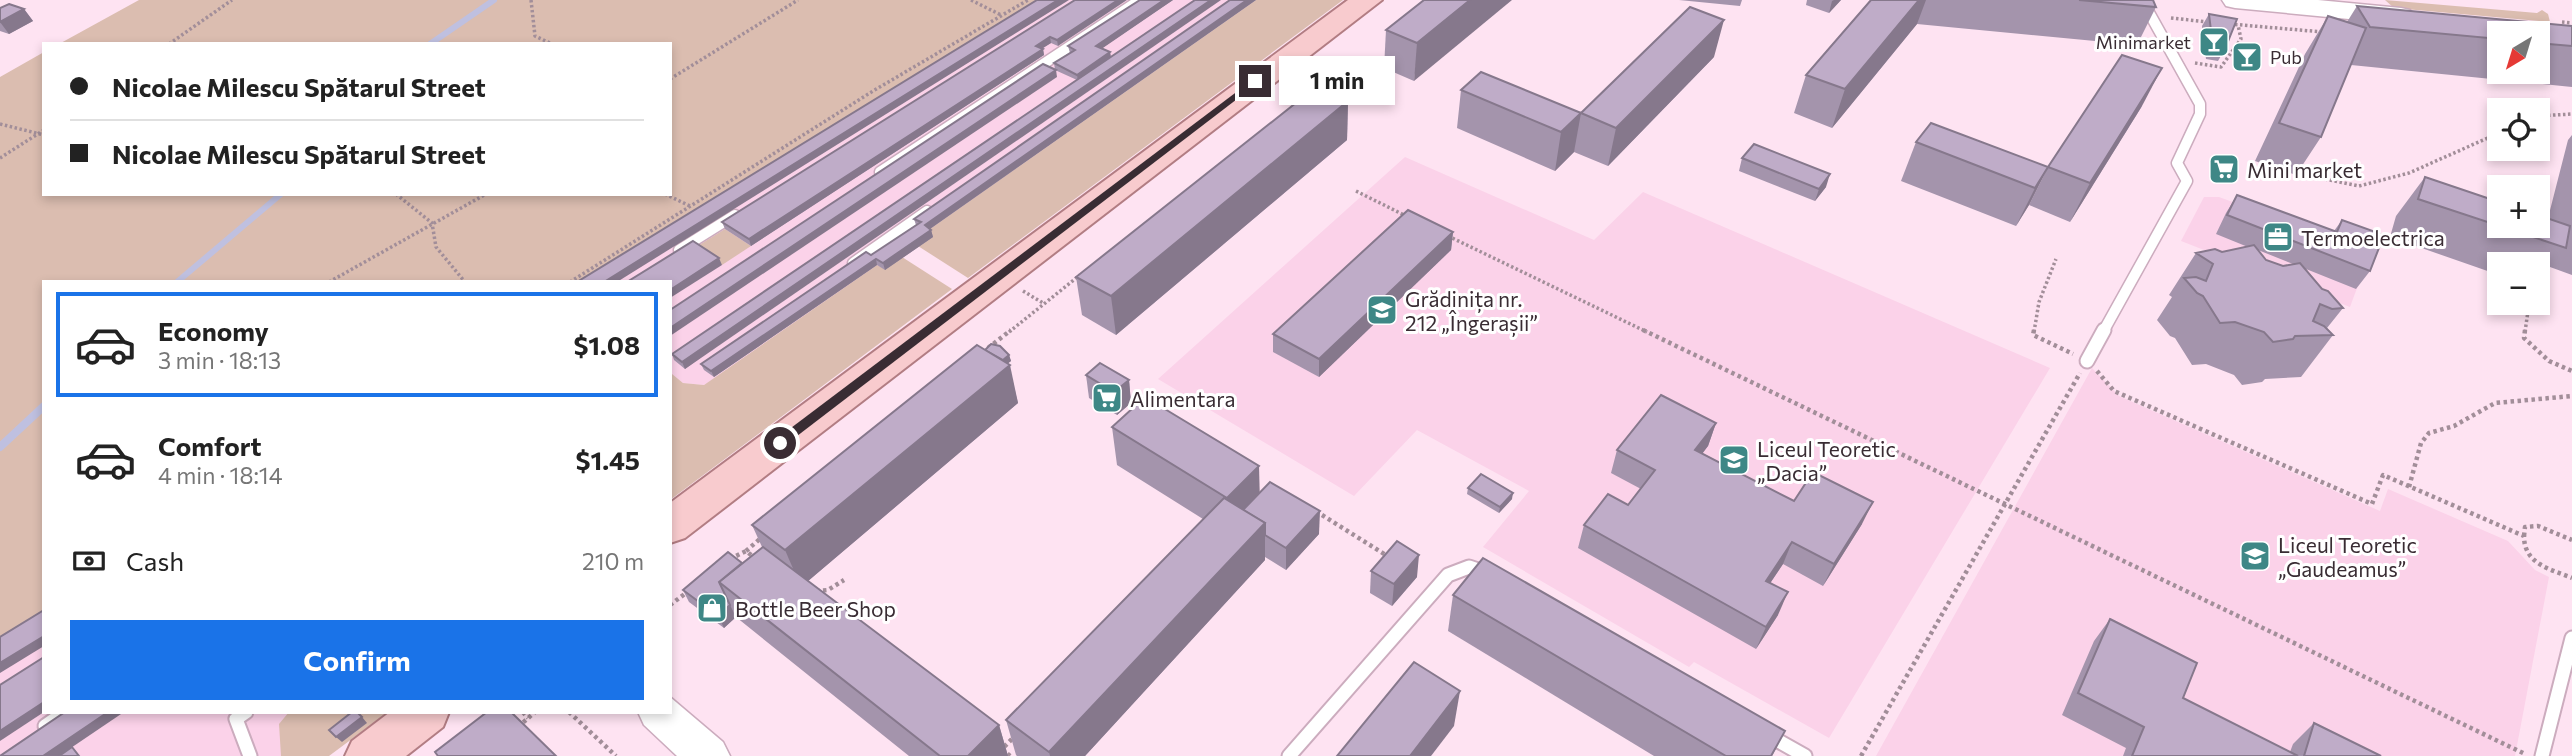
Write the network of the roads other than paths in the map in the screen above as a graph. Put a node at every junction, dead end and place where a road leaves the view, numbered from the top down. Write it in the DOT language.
graph roads {
  1 [pos="1140,0"];
  2 [pos="1367,0"];
  3 [pos="2142,0"];
  4 [pos="2233,16"];
  5 [pos="2432,18"];
  6 [pos="867,180"];
  7 [pos="935,206"];
  8 [pos="748,207"];
  9 [pos="665,260"];
  10 [pos="844,268"];
  11 [pos="2087,360"];
  12 [pos="672,524"];
  13 [pos="1505,582"];
  14 [pos="2572,638"];
  15 [pos="62,714"];
  16 [pos="423,714"];
  17 [pos="661,714"];
  18 [pos="239,715"];
  19 [pos="1757,728"];
  20 [pos="33,734"];
  21 [pos="250,756"];
  22 [pos="369,756"];
  23 [pos="708,756"];
  24 [pos="1289,756"];
  25 [pos="1805,756"];
  26 [pos="2542,756"];
  1 -- 6 [label="lane"];
  2 -- 12 [label="main road"];
  3 -- 11 [label="lane"];
  4 -- 5 [label="street"];
  7 -- 10 [label="lane"];
  8 -- 9 [label="lane"];
  13 -- 24 [label="lane"];
  14 -- 26 [label="lane"];
  15 -- 20 [label="lane"];
  16 -- 22 [label="main road"];
  17 -- 23 [label="street"];
  18 -- 21 [label="lane"];
  19 -- 25 [label="lane"];
}
